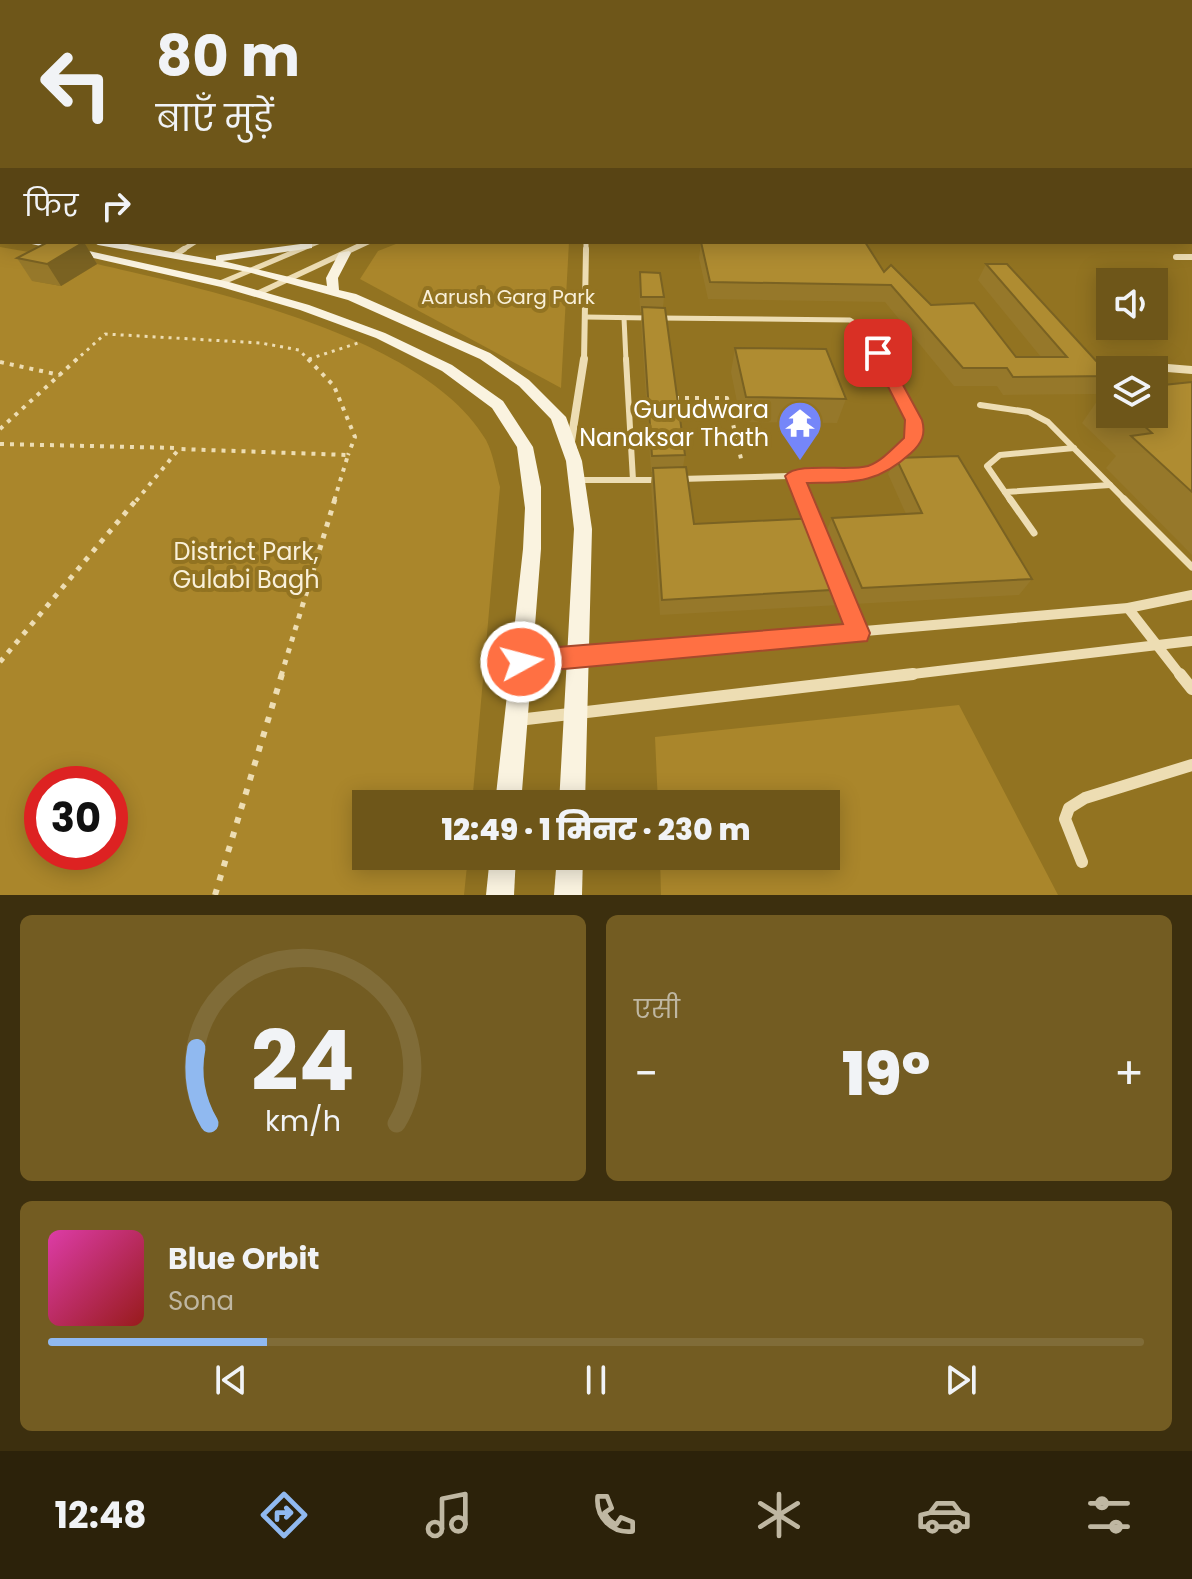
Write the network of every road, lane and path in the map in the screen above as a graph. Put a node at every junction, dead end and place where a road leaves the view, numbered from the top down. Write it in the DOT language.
graph roads {
  1 [pos="38,244"];
  2 [pos="110,244"];
  3 [pos="192,244"];
  4 [pos="314,244"];
  5 [pos="365,244"];
  6 [pos="586,244"];
  7 [pos="345,253"];
  8 [pos="175,255"];
  9 [pos="1176,257"];
  10 [pos="1192,257"];
  11 [pos="202,260"];
  12 [pos="249,269"];
  13 [pos="288,277"];
  14 [pos="221,282"];
  15 [pos="333,291"];
  16 [pos="257,293"];
  17 [pos="585,317"];
  18 [pos="624,318"];
  19 [pos="379,336"];
  20 [pos="309,360"];
  21 [pos="0,362"];
  22 [pos="1168,368"];
  23 [pos="1192,370"];
  24 [pos="60,375"];
  25 [pos="672,398"];
  26 [pos="980,405"];
  27 [pos="0,429"];
  28 [pos="0,444"];
  29 [pos="1074,448"];
  30 [pos="179,449"];
  31 [pos="570,449"];
  32 [pos="348,455"];
  33 [pos="795,476"];
  34 [pos="745,477"];
  35 [pos="577,480"];
  36 [pos="633,480"];
  37 [pos="1110,485"];
  38 [pos="1005,492"];
  39 [pos="816,531"];
  40 [pos="1034,533"];
  41 [pos="1192,567"];
  42 [pos="838,585"];
  43 [pos="1192,595"];
  44 [pos="1128,608"];
  45 [pos="858,633"];
  46 [pos="1192,641"];
  47 [pos="1157,647"];
  48 [pos="578,655"];
  49 [pos="0,662"];
  50 [pos="521,662"];
  51 [pos="1192,689"];
  52 [pos="575,716"];
  53 [pos="516,720"];
  54 [pos="1192,765"];
  55 [pos="509,790"];
  56 [pos="572,790"];
  57 [pos="1082,862"];
  58 [pos="502,870"];
  59 [pos="569,870"];
  60 [pos="215,895"];
  61 [pos="500,895"];
  62 [pos="568,895"];
  1 -- 14 [label="main road"];
  2 -- 8 [label="main road"];
  3 -- 8 [label="street"];
  4 -- 11 [label="main road"];
  4 -- 12 [label="street"];
  5 -- 7 [label="street"];
  6 -- 17 [label="street"];
  7 -- 13 [label="street"];
  7 -- 15 [label="main road"];
  8 -- 11 [label="main road"];
  9 -- 10 [label="street"];
  11 -- 12 [label="main road"];
  12 -- 13 [label="main road"];
  12 -- 14 [label="street"];
  13 -- 15 [label="main road"];
  13 -- 16 [label="street"];
  14 -- 16 [label="main road"];
  15 -- 31 [label="main road"];
  16 -- 19 [label="main road"];
  17 -- 18 [label="lane"];
  17 -- 31 [label="street"];
  18 -- 33 [label="lane"];
  18 -- 36 [label="lane"];
  19 -- 20 [label="path"];
  19 -- 50 [label="main road"];
  20 -- 24 [label="path"];
  20 -- 32 [label="path"];
  21 -- 24 [label="path"];
  22 -- 23 [label="street"];
  24 -- 27 [label="path"];
  25 -- 34 [label="path"];
  26 -- 29 [label="lane"];
  28 -- 30 [label="path"];
  29 -- 37 [label="lane"];
  29 -- 38 [label="lane"];
  30 -- 32 [label="path"];
  30 -- 49 [label="path"];
  31 -- 35 [label="main road"];
  32 -- 60 [label="path"];
  33 -- 34 [label="lane"];
  33 -- 39 [label="lane"];
  34 -- 36 [label="lane"];
  35 -- 36 [label="lane"];
  35 -- 48 [label="main road"];
  37 -- 38 [label="lane"];
  37 -- 41 [label="lane"];
  38 -- 40 [label="lane"];
  42 -- 45 [label="lane"];
  43 -- 44 [label="street"];
  44 -- 45 [label="street"];
  44 -- 47 [label="street"];
  45 -- 48 [label="street"];
  46 -- 47 [label="street"];
  47 -- 51 [label="street"];
  47 -- 52 [label="street"];
  48 -- 50 [label="street"];
  48 -- 52 [label="main road"];
  50 -- 53 [label="main road"];
  52 -- 53 [label="street"];
  52 -- 56 [label="main road"];
  53 -- 55 [label="main road"];
  54 -- 57 [label="street"];
  58 -- 61 [label="main road"];
  59 -- 62 [label="main road"];
}
